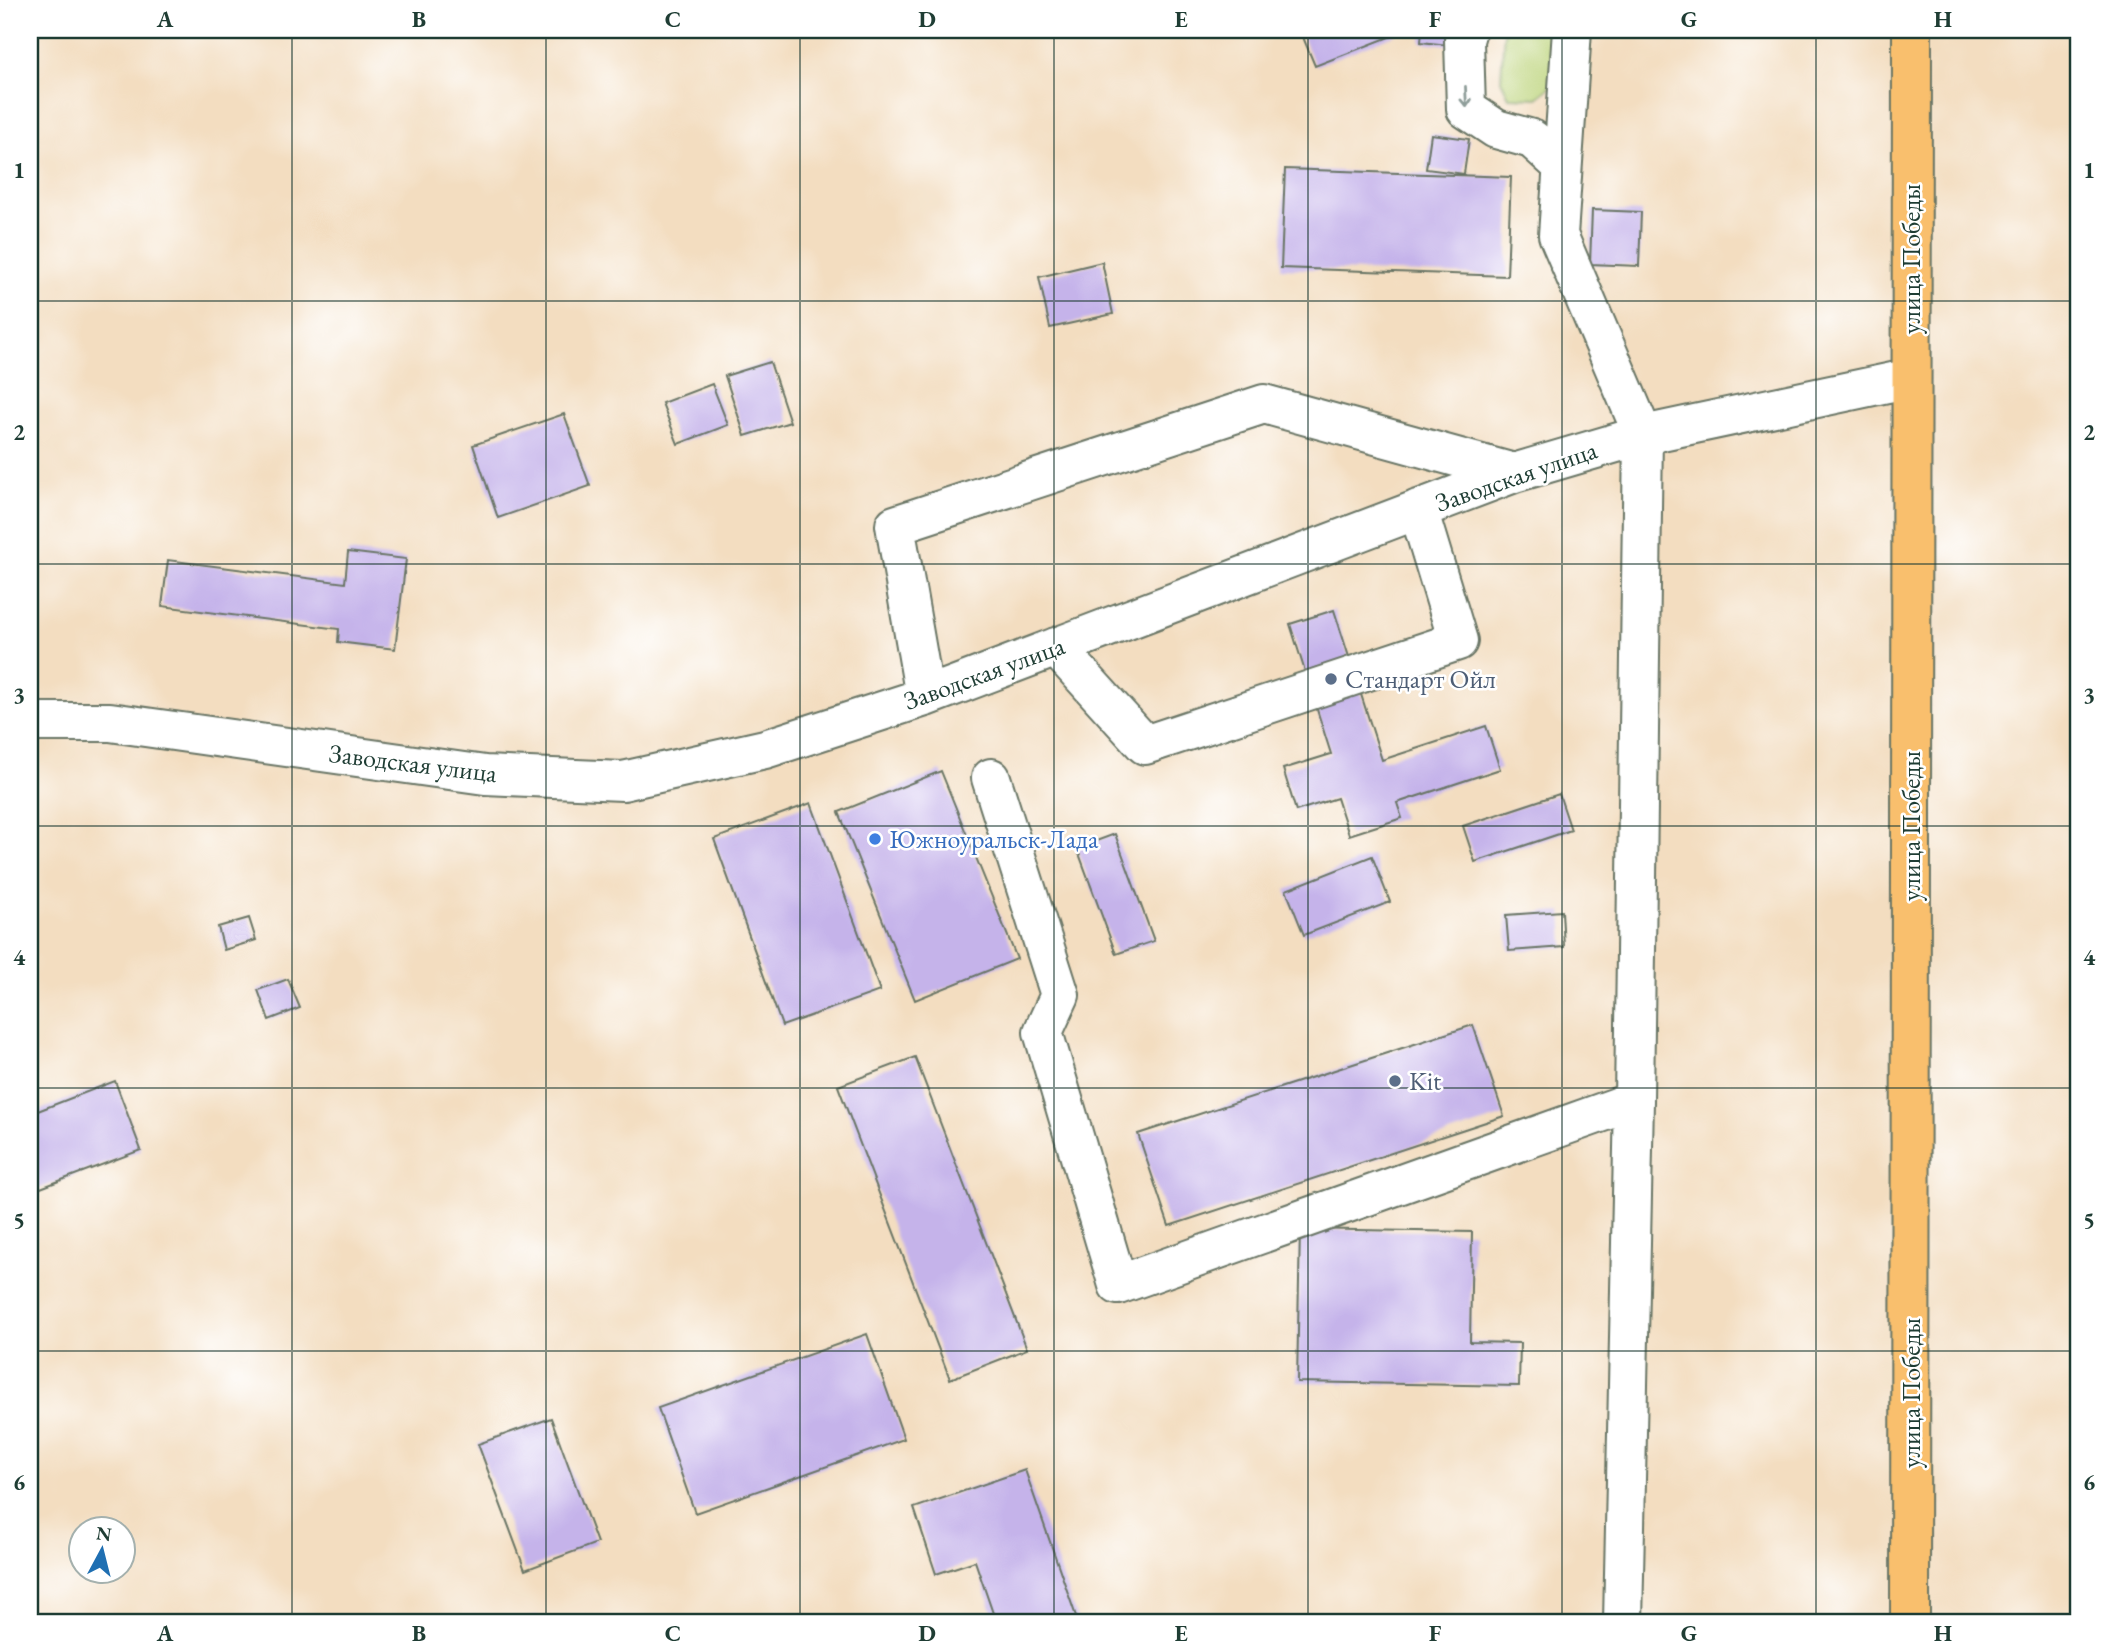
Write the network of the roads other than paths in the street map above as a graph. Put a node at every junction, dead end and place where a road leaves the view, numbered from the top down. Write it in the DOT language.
graph roads {
  1 [pos="1467,30"];
  2 [pos="1572,30"];
  3 [pos="1912,30"];
  4 [pos="1562,166"];
  5 [pos="1911,378"];
  6 [pos="1643,435"];
  7 [pos="1514,473"];
  8 [pos="1418,509"];
  9 [pos="1056,647"];
  10 [pos="925,697"];
  11 [pos="30,722"];
  12 [pos="991,778"];
  13 [pos="1634,1101"];
  14 [pos="1623,1622"];
  15 [pos="1910,1622"];
  1 -- 4 [label="street, one-way"];
  2 -- 4 [label="street"];
  3 -- 5 [label="highway, улица Победы"];
  4 -- 6 [label="street"];
  5 -- 6 [label="street, Заводская улица"];
  5 -- 15 [label="highway, улица Победы"];
  6 -- 7 [label="street, Заводская улица"];
  6 -- 13 [label="street"];
  7 -- 8 [label="street, Заводская улица"];
  7 -- 10 [label="street"];
  8 -- 9 [label="street, Заводская улица"];
  8 -- 9 [label="street"];
  9 -- 10 [label="street, Заводская улица"];
  10 -- 11 [label="street, Заводская улица"];
  12 -- 13 [label="street"];
  13 -- 14 [label="street"];
}
